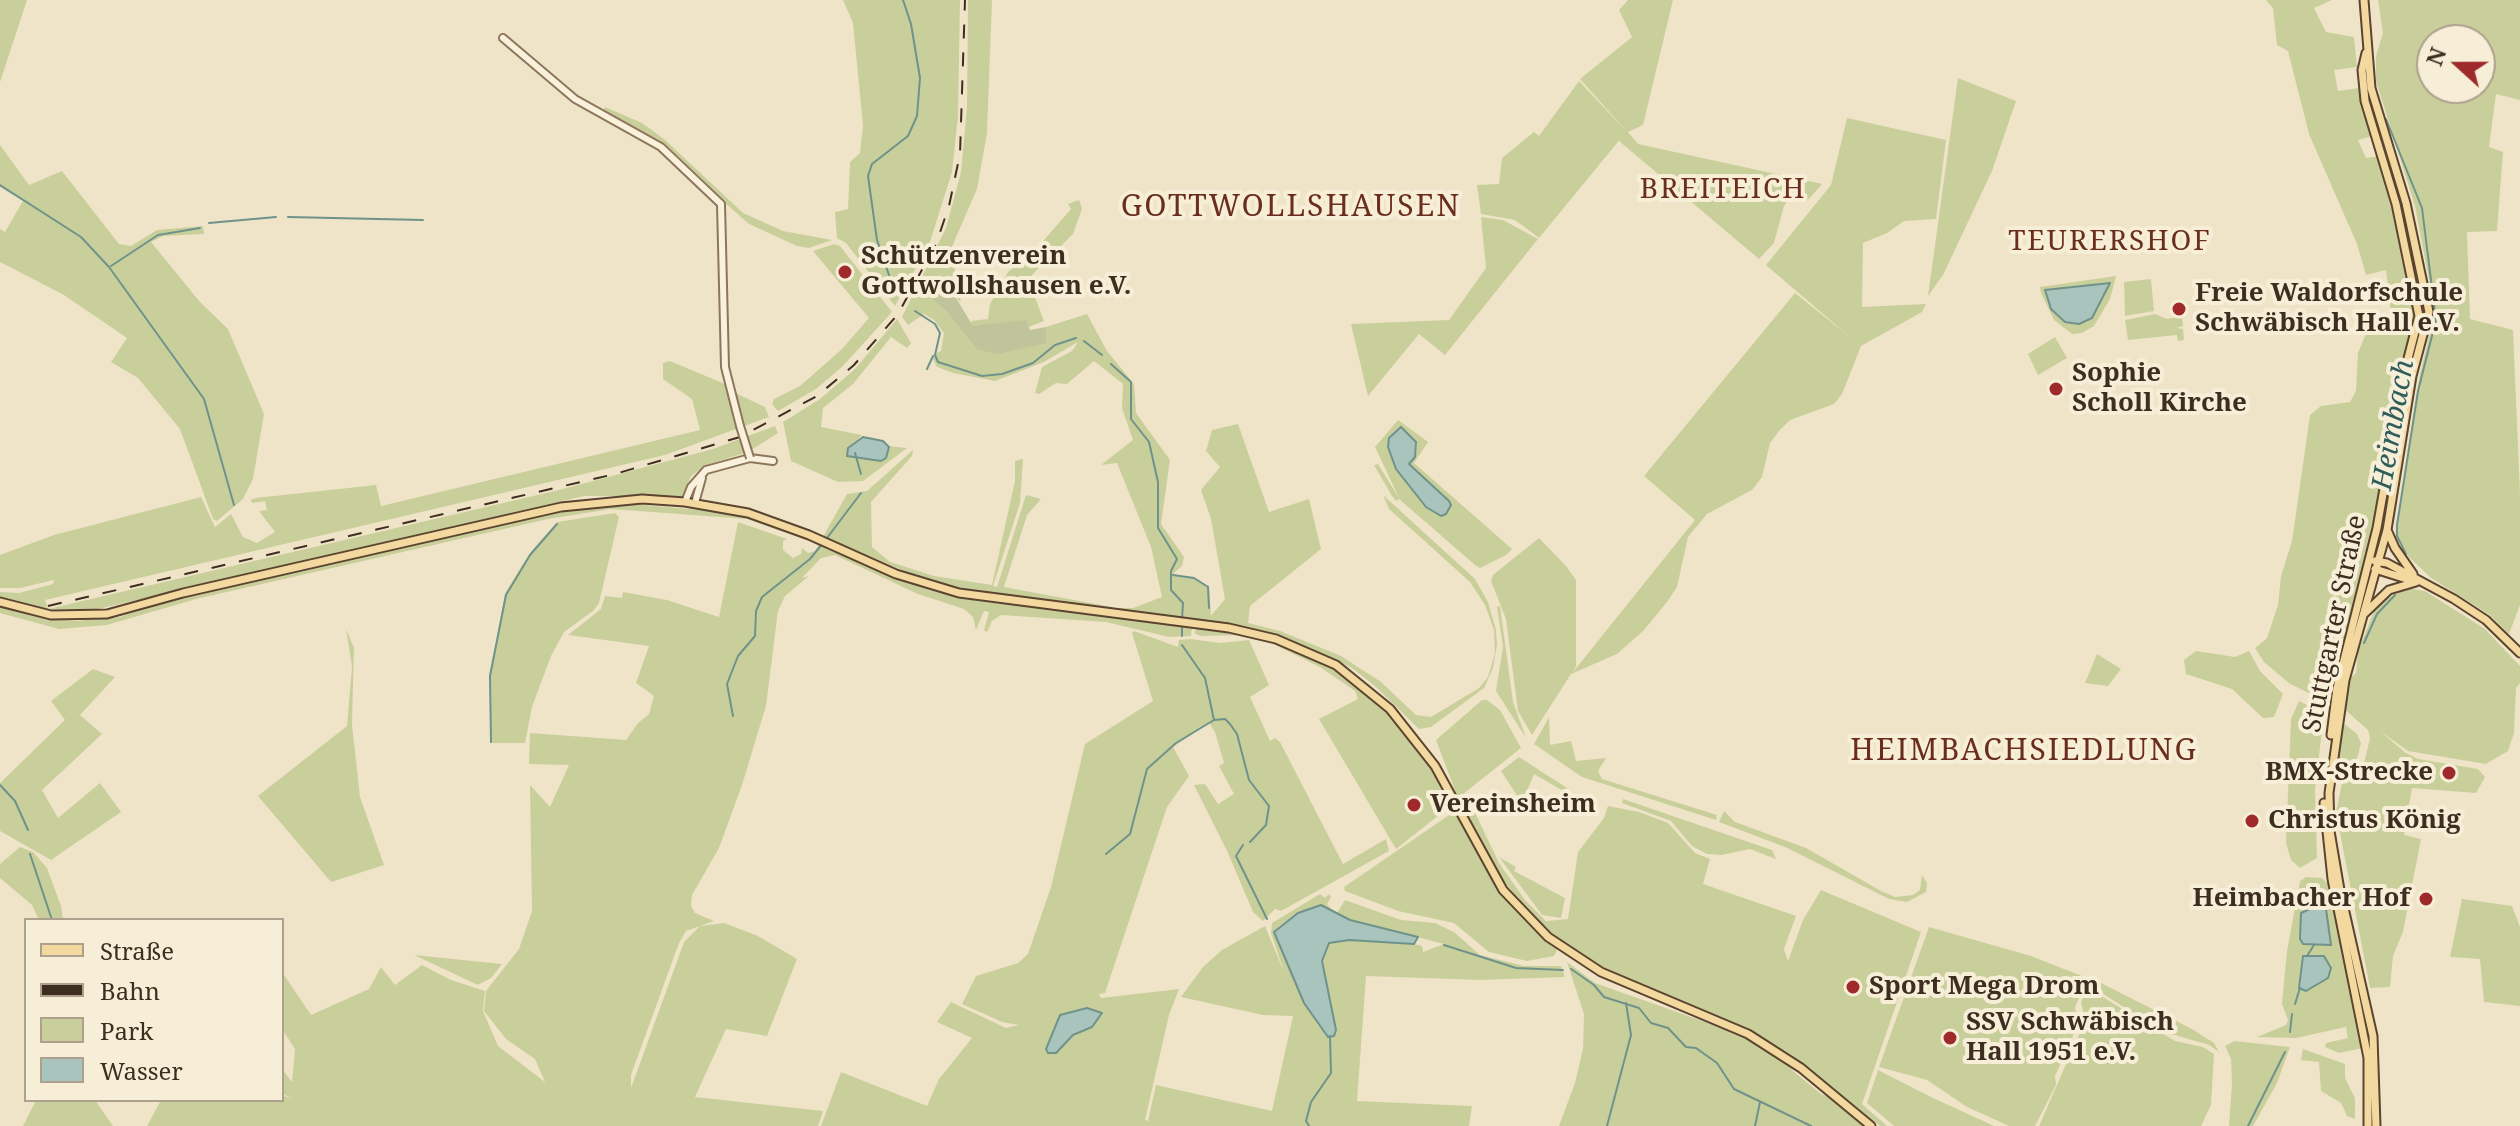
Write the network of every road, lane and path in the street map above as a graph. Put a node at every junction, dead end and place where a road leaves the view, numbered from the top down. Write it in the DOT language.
graph roads {
  1 [pos="2364,0"];
  2 [pos="503,38"];
  3 [pos="2369,43"];
  4 [pos="750,458"];
  5 [pos="773,461"];
  6 [pos="713,467"];
  7 [pos="685,502"];
  8 [pos="695,503"];
  9 [pos="2387,530"];
  10 [pos="2369,563"];
  11 [pos="2378,565"];
  12 [pos="2417,580"];
  13 [pos="0,602"];
  14 [pos="2362,617"];
  15 [pos="2520,653"];
  16 [pos="1871,1126"];
  17 [pos="2368,1126"];
  18 [pos="2376,1126"];
  1 -- 3 [label="main road"];
  2 -- 4 [label="street, bridge"];
  3 -- 9 [label="main road, Stuttgarter Straße"];
  3 -- 10 [label="main road, Stuttgarter Straße"];
  4 -- 5 [label="street"];
  4 -- 6 [label="street"];
  6 -- 7 [label="street"];
  6 -- 8 [label="street"];
  7 -- 8 [label="main road"];
  7 -- 13 [label="main road"];
  8 -- 16 [label="main road"];
  9 -- 11 [label="main road, Stuttgarter Straße"];
  9 -- 12 [label="main road"];
  10 -- 11 [label="main road"];
  10 -- 17 [label="main road, Stuttgarter Straße"];
  11 -- 12 [label="main road"];
  11 -- 14 [label="main road, Stuttgarter Straße"];
  12 -- 14 [label="main road"];
  12 -- 15 [label="main road"];
  14 -- 18 [label="main road, Stuttgarter Straße"];
}
